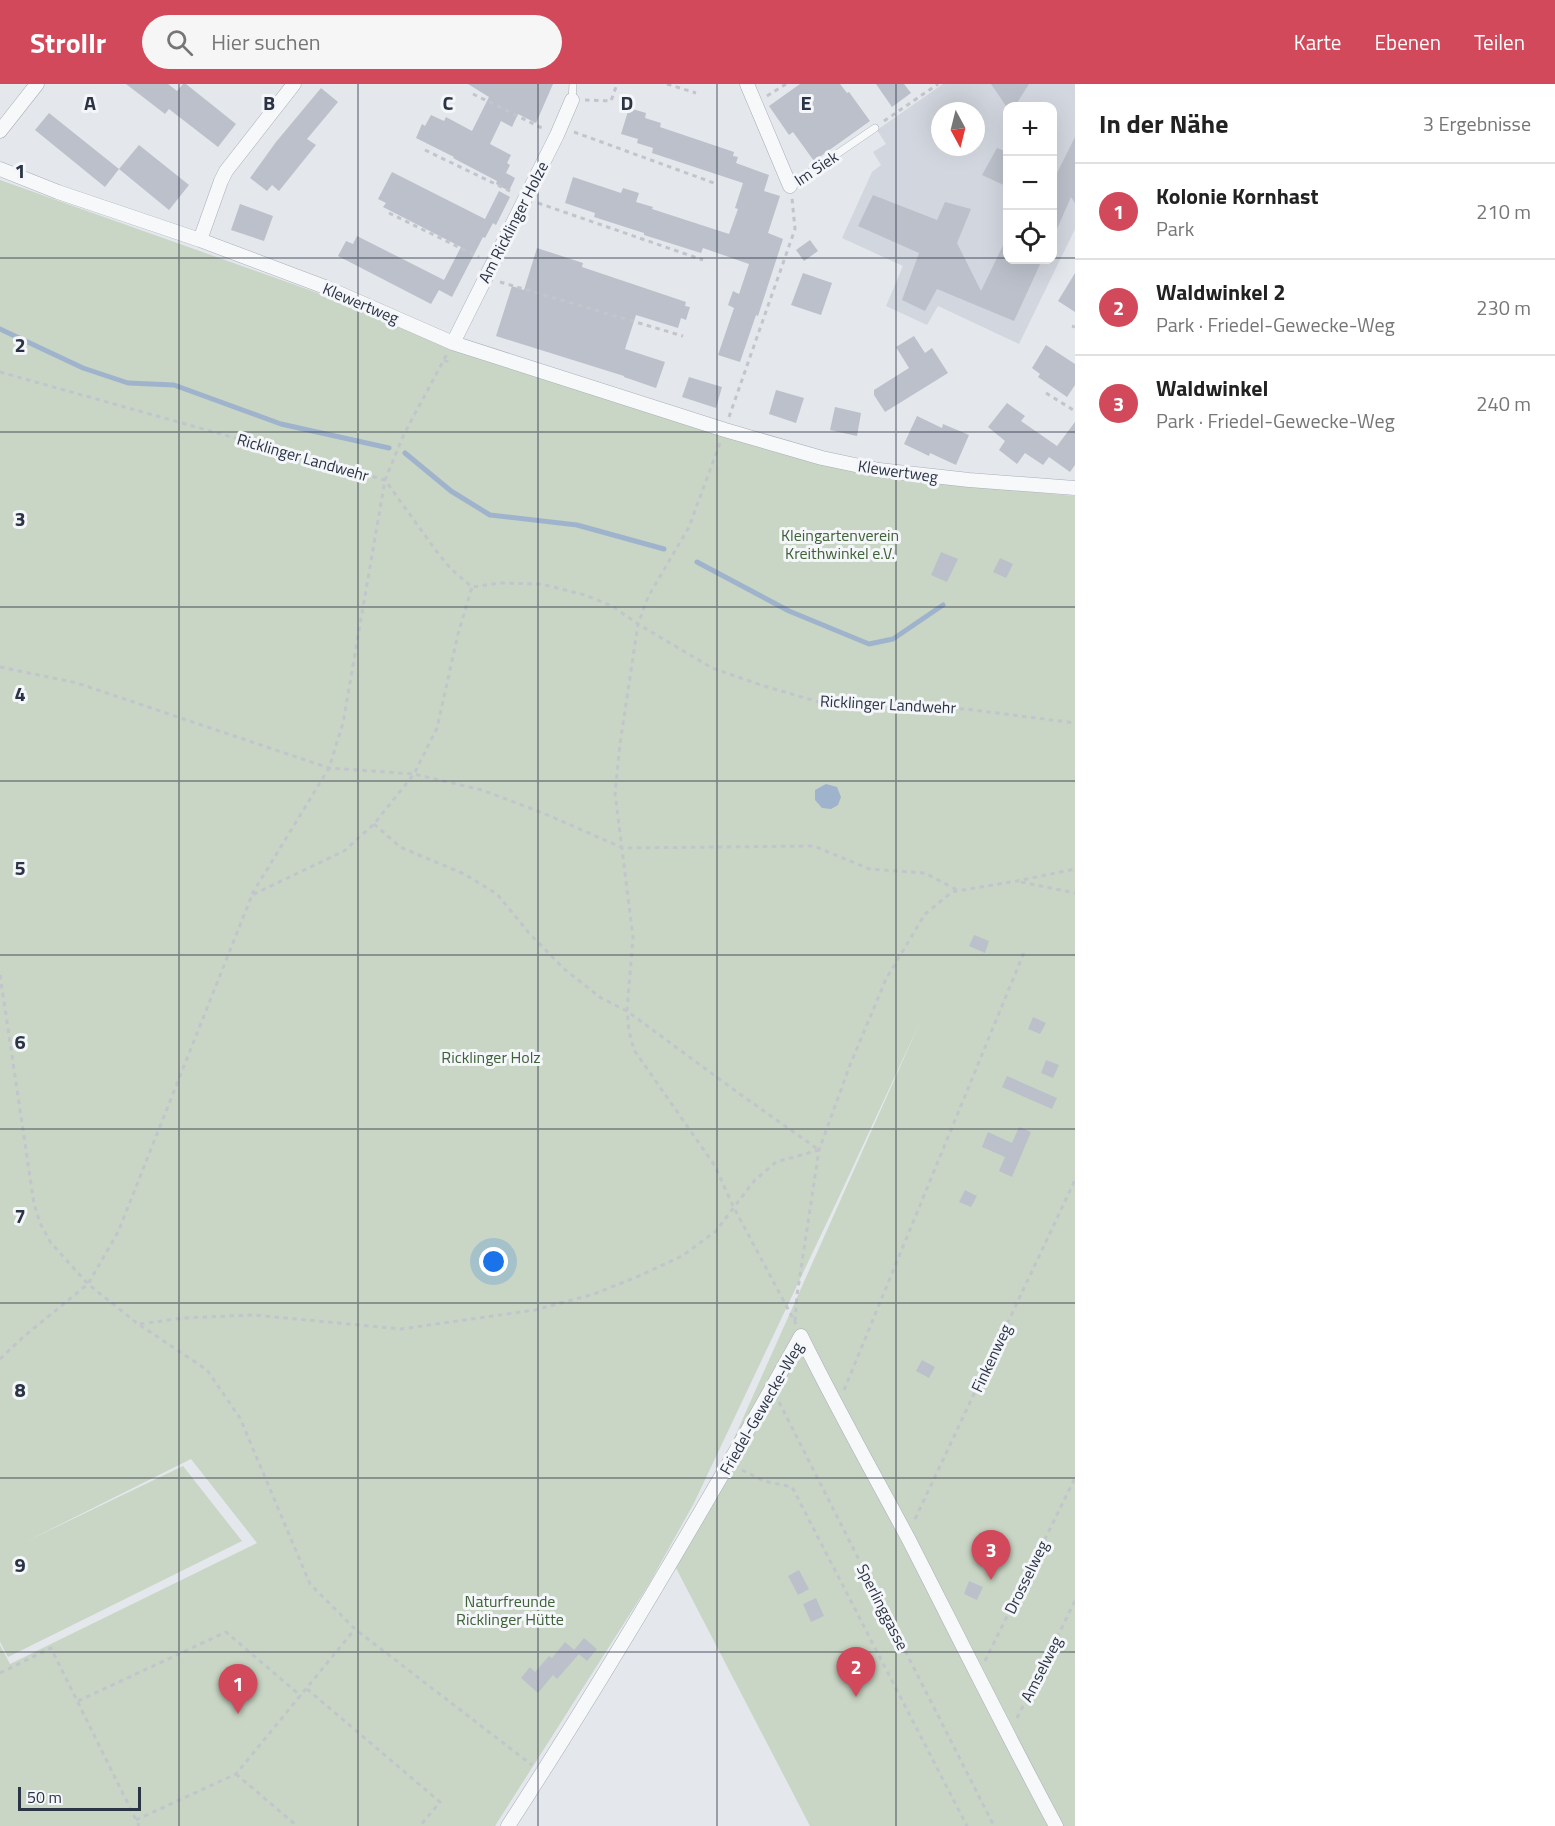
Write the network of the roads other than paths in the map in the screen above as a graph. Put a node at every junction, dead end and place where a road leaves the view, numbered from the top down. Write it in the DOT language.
graph roads {
  1 [pos="37,84"];
  2 [pos="294,84"];
  3 [pos="573,84"];
  4 [pos="747,84"];
  5 [pos="572,100"];
  6 [pos="875,128"];
  7 [pos="0,131"];
  8 [pos="0,169"];
  9 [pos="790,186"];
  10 [pos="200,240"];
  11 [pos="453,343"];
  12 [pos="1075,488"];
  13 [pos="508,1826"];
  14 [pos="1056,1826"];
  1 -- 7 [label="street"];
  2 -- 10 [label="street"];
  3 -- 5 [label="lane"];
  4 -- 9 [label="street, Im Siek"];
  5 -- 11 [label="street, Am Ricklinger Holze"];
  6 -- 9 [label="lane, Im Siek"];
  8 -- 10 [label="street, Klewertweg"];
  10 -- 11 [label="street, Klewertweg"];
  11 -- 12 [label="street, Klewertweg"];
  13 -- 14 [label="street, Friedel-Gewecke-Weg"];
}
